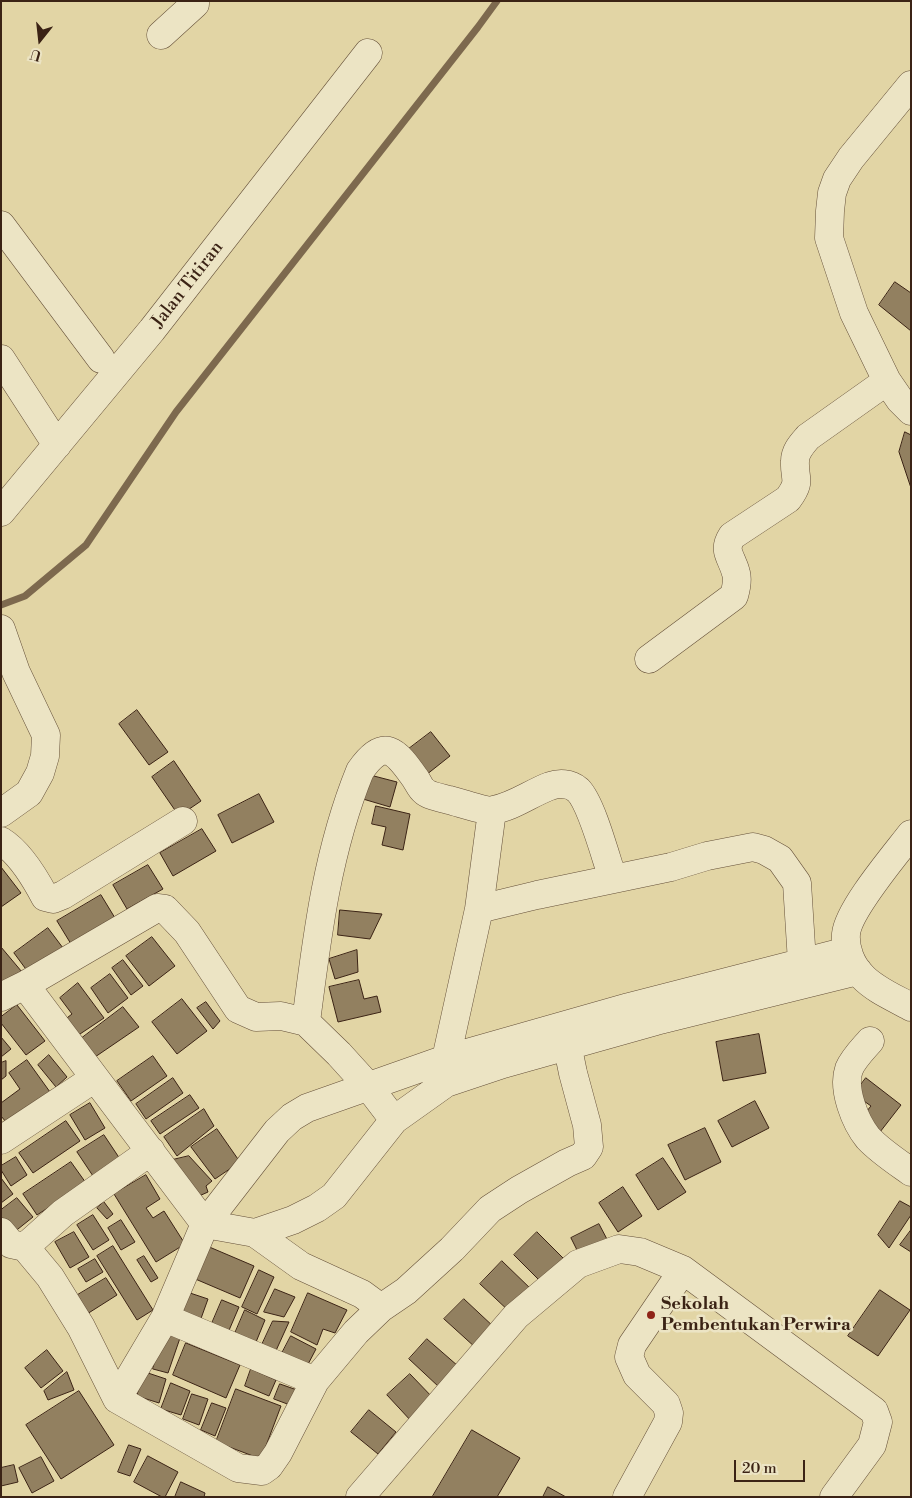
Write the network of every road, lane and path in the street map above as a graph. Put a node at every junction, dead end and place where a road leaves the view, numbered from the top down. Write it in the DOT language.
graph roads {
  1 [pos="195,1"];
  2 [pos="161,35"];
  3 [pos="368,53"];
  4 [pos="911,85"];
  5 [pos="1,224"];
  6 [pos="1,359"];
  7 [pos="101,359"];
  8 [pos="887,381"];
  9 [pos="911,411"];
  10 [pos="58,445"];
  11 [pos="1,512"];
  12 [pos="1,629"];
  13 [pos="649,659"];
  14 [pos="492,811"];
  15 [pos="1,813"];
  16 [pos="183,821"];
  17 [pos="911,834"];
  18 [pos="1,841"];
  19 [pos="613,879"];
  20 [pos="479,909"];
  21 [pos="852,961"];
  22 [pos="802,962"];
  23 [pos="742,989"];
  24 [pos="13,991"];
  25 [pos="911,1008"];
  26 [pos="306,1022"];
  27 [pos="566,1036"];
  28 [pos="870,1041"];
  29 [pos="446,1071"];
  30 [pos="95,1078"];
  31 [pos="368,1086"];
  32 [pos="394,1120"];
  33 [pos="1,1140"];
  34 [pos="151,1151"];
  35 [pos="911,1172"];
  36 [pos="205,1224"];
  37 [pos="1,1232"];
  38 [pos="255,1233"];
  39 [pos="25,1247"];
  40 [pos="683,1270"];
  41 [pos="381,1308"];
  42 [pos="165,1318"];
  43 [pos="315,1381"];
  44 [pos="117,1399"];
  45 [pos="360,1497"];
  46 [pos="627,1497"];
  47 [pos="834,1497"];
  1 -- 2 [label="street"];
  3 -- 10 [label="street, Jalan Titiran"];
  4 -- 8 [label="street"];
  5 -- 7 [label="street"];
  6 -- 10 [label="street"];
  8 -- 9 [label="street"];
  8 -- 13 [label="street"];
  10 -- 11 [label="street, Jalan Titiran"];
  12 -- 15 [label="street"];
  14 -- 19 [label="street"];
  14 -- 20 [label="street"];
  14 -- 26 [label="street"];
  16 -- 18 [label="street"];
  17 -- 21 [label="street"];
  19 -- 20 [label="street"];
  19 -- 22 [label="street"];
  20 -- 29 [label="street"];
  21 -- 22 [label="street"];
  21 -- 23 [label="street"];
  21 -- 25 [label="street"];
  22 -- 23 [label="street"];
  23 -- 27 [label="street"];
  24 -- 26 [label="street"];
  24 -- 30 [label="street"];
  26 -- 31 [label="street"];
  27 -- 29 [label="street"];
  27 -- 41 [label="street"];
  28 -- 35 [label="street"];
  29 -- 31 [label="street"];
  29 -- 32 [label="street"];
  30 -- 33 [label="street"];
  30 -- 34 [label="street"];
  31 -- 32 [label="street"];
  31 -- 36 [label="street"];
  32 -- 38 [label="street"];
  34 -- 36 [label="street"];
  34 -- 39 [label="street"];
  36 -- 38 [label="street"];
  36 -- 42 [label="street"];
  37 -- 39 [label="street"];
  38 -- 41 [label="street"];
  39 -- 44 [label="street"];
  40 -- 45 [label="street"];
  40 -- 46 [label="street"];
  40 -- 47 [label="street"];
  41 -- 43 [label="street"];
  42 -- 43 [label="street"];
  42 -- 44 [label="street"];
  43 -- 44 [label="street"];
}
